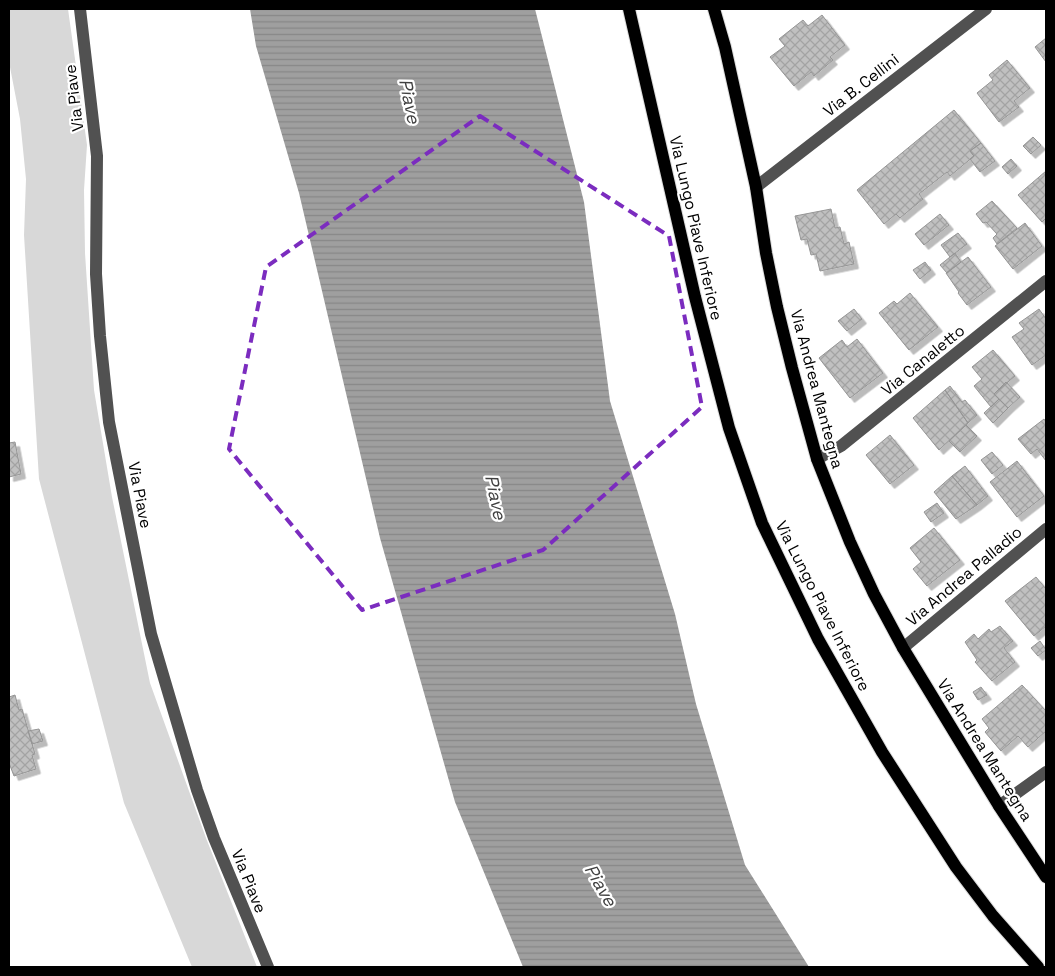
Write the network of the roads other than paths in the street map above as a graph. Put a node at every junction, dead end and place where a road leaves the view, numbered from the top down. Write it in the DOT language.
graph roads {
  1 [pos="80,9"];
  2 [pos="629,9"];
  3 [pos="714,9"];
  4 [pos="723,9"];
  5 [pos="986,9"];
  6 [pos="725,47"];
  7 [pos="756,187"];
  8 [pos="1046,281"];
  9 [pos="816,459"];
  10 [pos="1046,529"];
  11 [pos="902,648"];
  12 [pos="1046,772"];
  13 [pos="1000,806"];
  14 [pos="1046,877"];
  15 [pos="268,967"];
  16 [pos="1038,967"];
  1 -- 15 [label="street, Via Piave"];
  2 -- 16 [label="main road, Via Lungo Piave Inferiore"];
  3 -- 6 [label="main road, Via Andrea Mantegna"];
  4 -- 6 [label="main road"];
  5 -- 7 [label="street, Via B. Cellini"];
  6 -- 7 [label="main road, Via Andrea Mantegna"];
  7 -- 9 [label="main road, Via Andrea Mantegna"];
  8 -- 9 [label="street, Via Canaletto"];
  9 -- 11 [label="main road, Via Andrea Mantegna"];
  10 -- 11 [label="street, Via Andrea Palladio"];
  11 -- 13 [label="main road, Via Andrea Mantegna"];
  12 -- 13 [label="street"];
  13 -- 14 [label="main road, Via Andrea Mantegna"];
}
